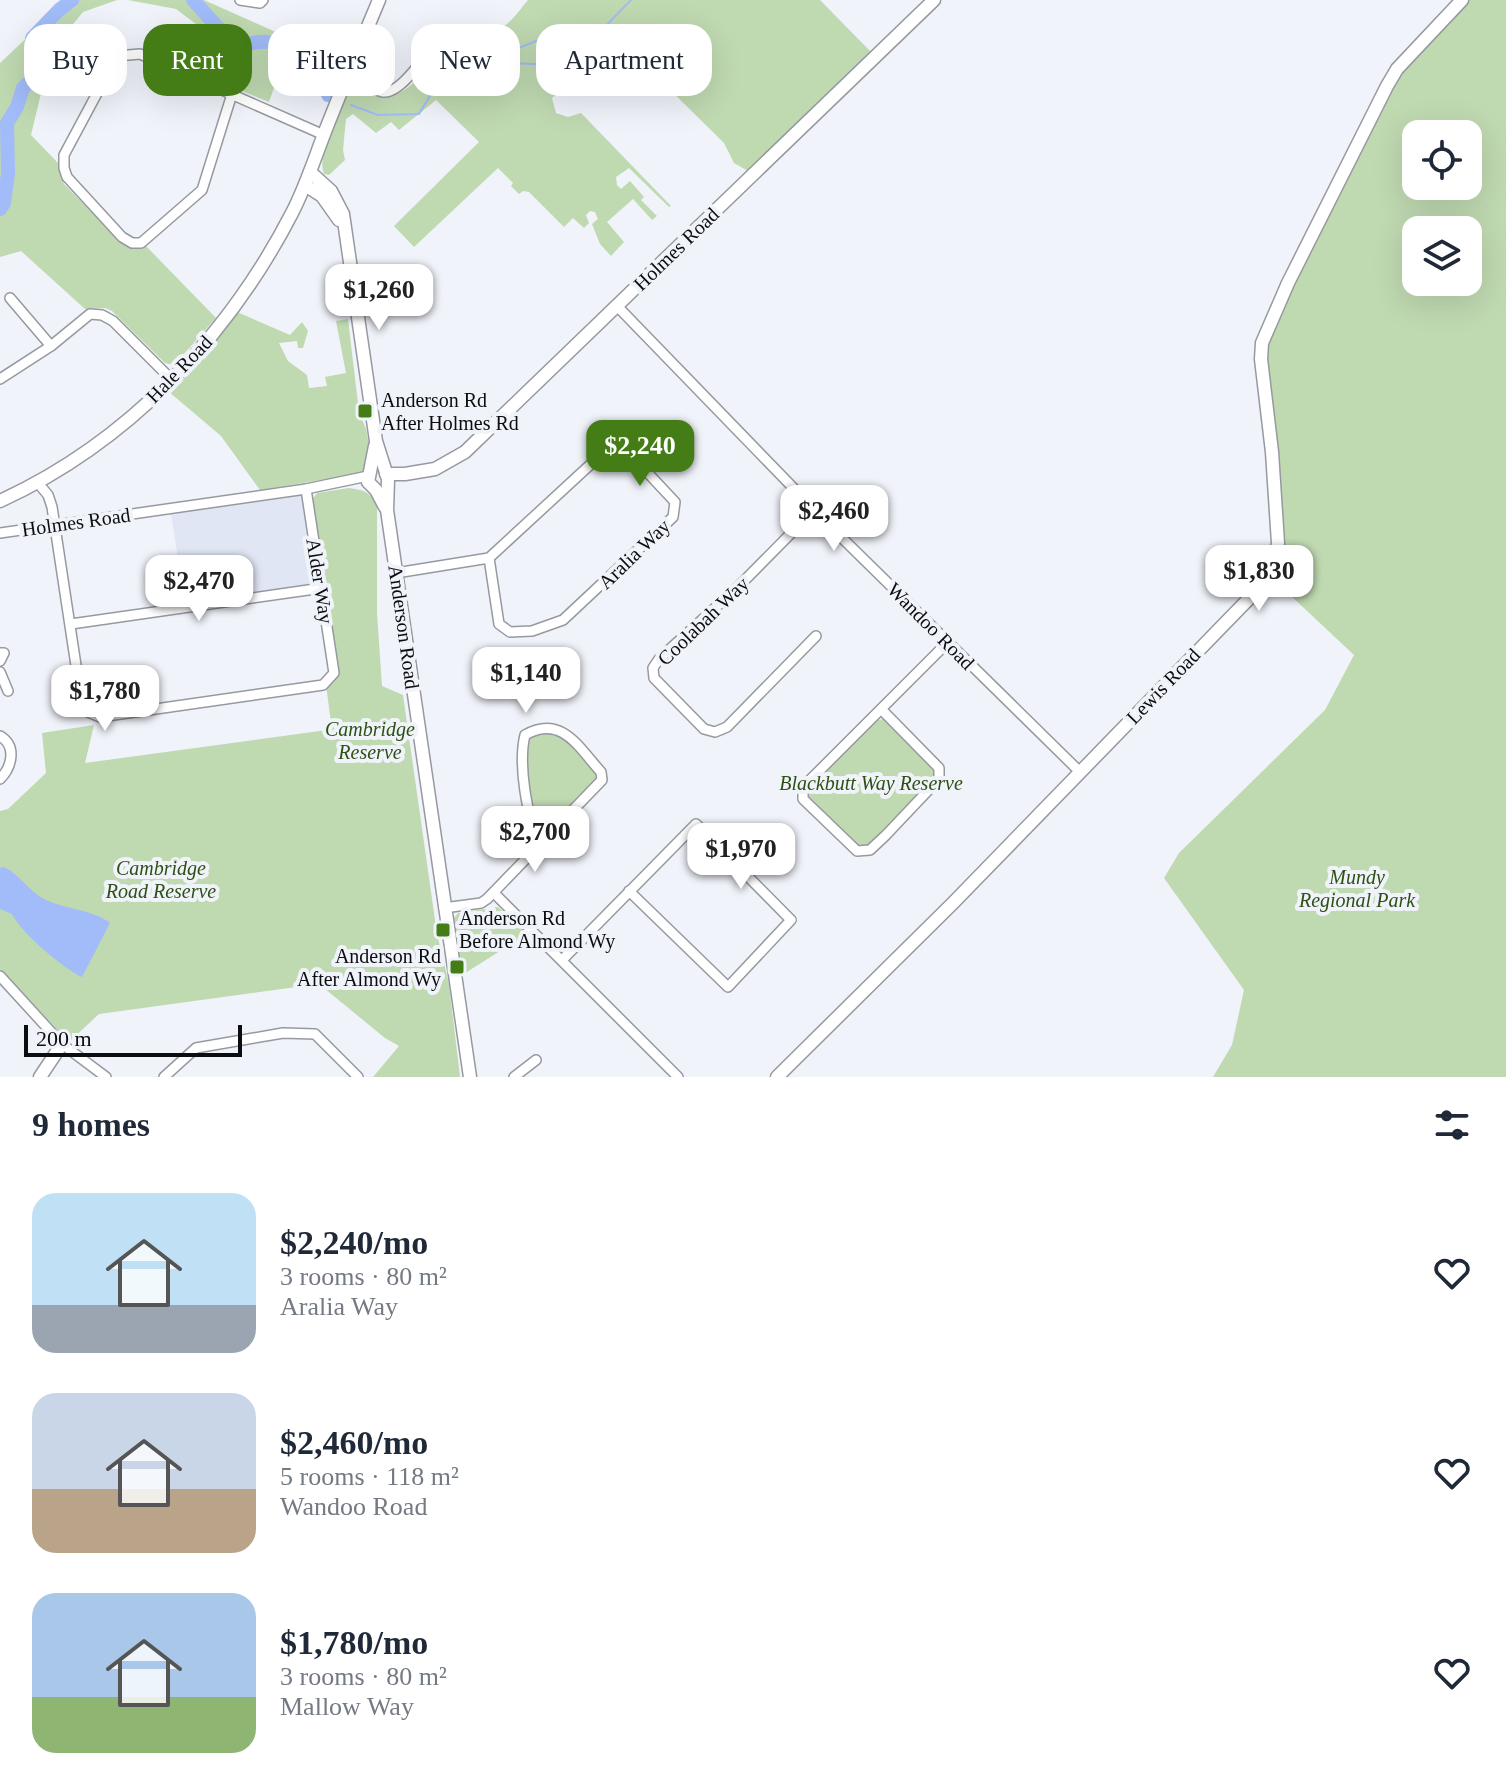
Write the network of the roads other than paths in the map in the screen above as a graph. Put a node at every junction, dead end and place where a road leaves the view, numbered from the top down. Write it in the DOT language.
graph roads {
  1 [pos="240,0"];
  2 [pos="263,0"];
  3 [pos="379,0"];
  4 [pos="934,0"];
  5 [pos="1462,0"];
  6 [pos="369,24"];
  7 [pos="411,73"];
  8 [pos="395,89"];
  9 [pos="232,94"];
  10 [pos="236,96"];
  11 [pos="340,96"];
  12 [pos="324,135"];
  13 [pos="310,172"];
  14 [pos="305,185"];
  15 [pos="345,230"];
  16 [pos="10,298"];
  17 [pos="617,306"];
  18 [pos="51,346"];
  19 [pos="0,379"];
  20 [pos="172,380"];
  21 [pos="43,480"];
  22 [pos="379,480"];
  23 [pos="306,489"];
  24 [pos="0,501"];
  25 [pos="815,509"];
  26 [pos="55,525"];
  27 [pos="0,533"];
  28 [pos="489,558"];
  29 [pos="396,573"];
  30 [pos="322,588"];
  31 [pos="71,624"];
  32 [pos="816,636"];
  33 [pos="948,642"];
  34 [pos="0,653"];
  35 [pos="0,661"];
  36 [pos="881,709"];
  37 [pos="0,736"];
  38 [pos="1080,772"];
  39 [pos="0,779"];
  40 [pos="537,848"];
  41 [pos="629,891"];
  42 [pos="494,893"];
  43 [pos="444,908"];
  44 [pos="562,960"];
  45 [pos="0,976"];
  46 [pos="62,1044"];
  47 [pos="536,1060"];
  48 [pos="40,1077"];
  49 [pos="106,1077"];
  50 [pos="164,1077"];
  51 [pos="358,1077"];
  52 [pos="470,1077"];
  53 [pos="514,1077"];
  54 [pos="678,1077"];
  55 [pos="777,1077"];
  1 -- 2 [label="street"];
  3 -- 6 [label="street, Hale Road"];
  4 -- 17 [label="street, Holmes Road"];
  5 -- 38 [label="street, Lewis Road"];
  7 -- 8 [label="street"];
  9 -- 9 [label="street"];
  10 -- 12 [label="street"];
  11 -- 12 [label="street, Hale Road"];
  12 -- 13 [label="street, Hale Road"];
  13 -- 14 [label="street, Hale Road"];
  13 -- 15 [label="street"];
  14 -- 15 [label="street"];
  14 -- 20 [label="street, Hale Road"];
  15 -- 22 [label="street"];
  16 -- 18 [label="street"];
  17 -- 22 [label="street, Holmes Road"];
  17 -- 25 [label="street, Wandoo Road"];
  18 -- 19 [label="street"];
  18 -- 20 [label="street"];
  20 -- 21 [label="street, Hale Road"];
  21 -- 24 [label="street, Hale Road"];
  21 -- 26 [label="street"];
  22 -- 23 [label="street, Holmes Road"];
  22 -- 29 [label="street, Anderson Road"];
  23 -- 26 [label="street, Holmes Road"];
  23 -- 30 [label="street, Alder Way"];
  25 -- 32 [label="street, Coolabah Way"];
  25 -- 33 [label="street, Wandoo Road"];
  26 -- 27 [label="street, Holmes Road"];
  26 -- 31 [label="street"];
  28 -- 28 [label="street, Aralia Way"];
  28 -- 29 [label="street"];
  29 -- 43 [label="street, Anderson Road"];
  30 -- 31 [label="street"];
  30 -- 31 [label="street, Alder Way"];
  33 -- 36 [label="street"];
  33 -- 38 [label="street, Wandoo Road"];
  34 -- 35 [label="street"];
  36 -- 36 [label="street"];
  37 -- 39 [label="street"];
  38 -- 55 [label="street, Lewis Road"];
  40 -- 40 [label="street"];
  40 -- 42 [label="street"];
  41 -- 41 [label="street"];
  41 -- 44 [label="street"];
  42 -- 43 [label="street"];
  42 -- 44 [label="street"];
  43 -- 52 [label="street, Anderson Road"];
  44 -- 54 [label="street"];
  45 -- 46 [label="street"];
  46 -- 48 [label="street"];
  46 -- 49 [label="street"];
  47 -- 53 [label="street"];
  50 -- 51 [label="street"];
}
